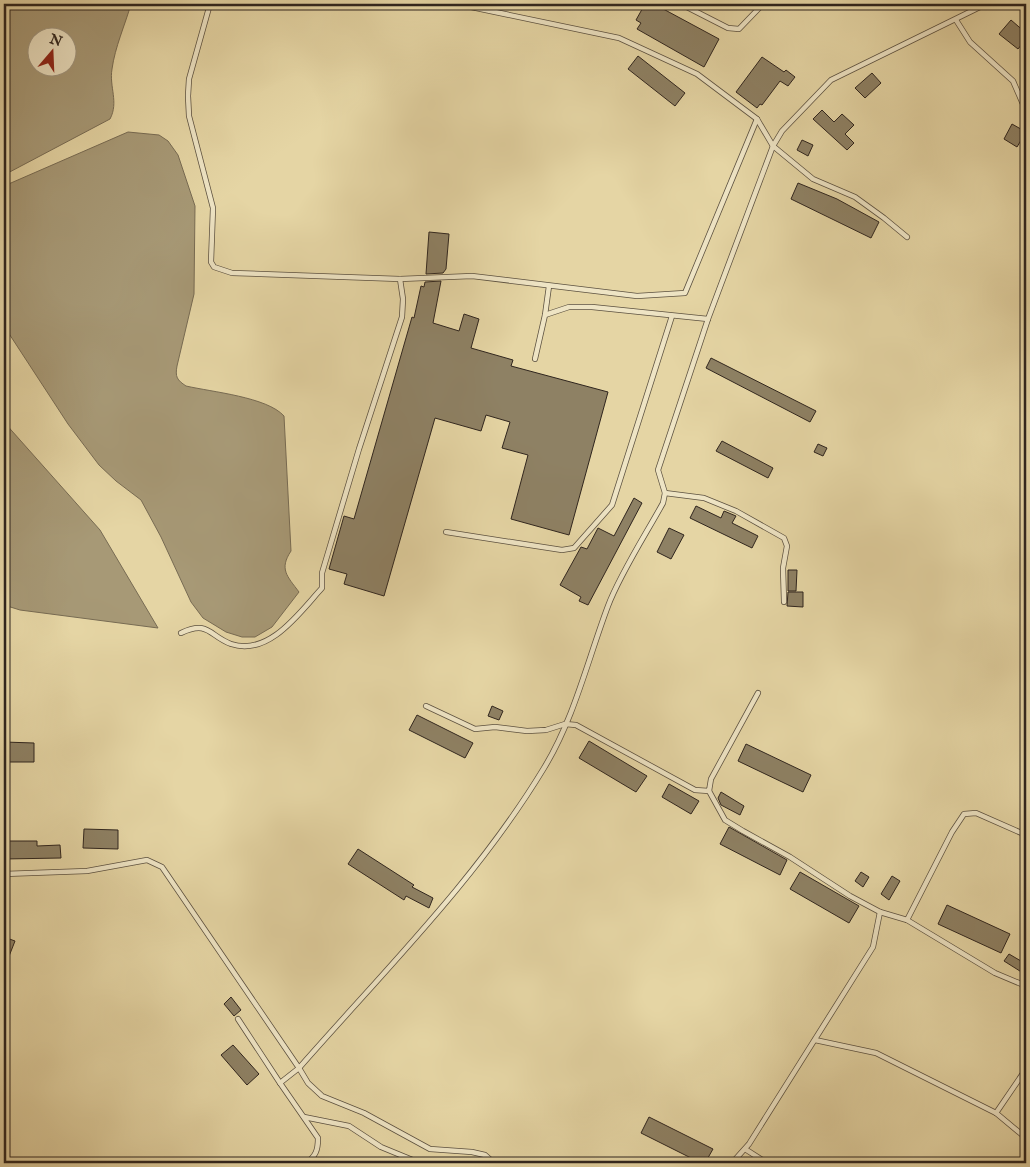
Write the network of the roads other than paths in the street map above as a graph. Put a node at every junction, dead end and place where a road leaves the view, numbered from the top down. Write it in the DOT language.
graph roads {
  1 [pos="210,4"];
  2 [pos="456,4"];
  3 [pos="681,4"];
  4 [pos="763,4"];
  5 [pos="986,4"];
  6 [pos="956,20"];
  7 [pos="1026,111"];
  8 [pos="756,119"];
  9 [pos="773,146"];
  10 [pos="907,237"];
  11 [pos="400,279"];
  12 [pos="549,286"];
  13 [pos="545,315"];
  14 [pos="672,316"];
  15 [pos="708,320"];
  16 [pos="534,359"];
  17 [pos="664,493"];
  18 [pos="446,532"];
  19 [pos="784,602"];
  20 [pos="181,633"];
  21 [pos="758,692"];
  22 [pos="426,706"];
  23 [pos="565,724"];
  24 [pos="709,791"];
  25 [pos="1026,835"];
  26 [pos="4,874"];
  27 [pos="880,912"];
  28 [pos="907,920"];
  29 [pos="1026,986"];
  30 [pos="238,1019"];
  31 [pos="815,1040"];
  32 [pos="299,1068"];
  33 [pos="1026,1070"];
  34 [pos="280,1083"];
  35 [pos="996,1113"];
  36 [pos="304,1117"];
  37 [pos="1026,1138"];
  38 [pos="745,1149"];
  39 [pos="306,1163"];
  40 [pos="420,1163"];
  41 [pos="494,1163"];
  42 [pos="732,1163"];
  43 [pos="767,1163"];
  1 -- 11 [label="lane"];
  2 -- 8 [label="lane"];
  3 -- 4 [label="lane"];
  5 -- 6 [label="lane"];
  6 -- 7 [label="lane"];
  6 -- 9 [label="lane"];
  8 -- 9 [label="lane"];
  8 -- 12 [label="lane"];
  9 -- 10 [label="lane"];
  9 -- 15 [label="lane"];
  11 -- 12 [label="lane"];
  11 -- 20 [label="lane"];
  12 -- 13 [label="lane"];
  13 -- 14 [label="lane"];
  13 -- 16 [label="lane"];
  14 -- 15 [label="lane"];
  14 -- 18 [label="lane"];
  15 -- 17 [label="lane"];
  17 -- 19 [label="lane"];
  17 -- 23 [label="lane"];
  21 -- 24 [label="lane"];
  22 -- 23 [label="lane"];
  23 -- 24 [label="lane"];
  23 -- 32 [label="lane"];
  24 -- 27 [label="lane"];
  25 -- 28 [label="lane"];
  26 -- 32 [label="lane"];
  27 -- 28 [label="lane"];
  27 -- 31 [label="lane"];
  28 -- 29 [label="lane"];
  30 -- 34 [label="lane"];
  31 -- 35 [label="lane"];
  31 -- 38 [label="lane"];
  32 -- 34 [label="lane"];
  32 -- 41 [label="lane"];
  33 -- 35 [label="lane"];
  34 -- 36 [label="lane"];
  35 -- 37 [label="lane"];
  36 -- 39 [label="lane"];
  36 -- 40 [label="lane"];
  38 -- 42 [label="lane"];
  38 -- 43 [label="lane"];
}
